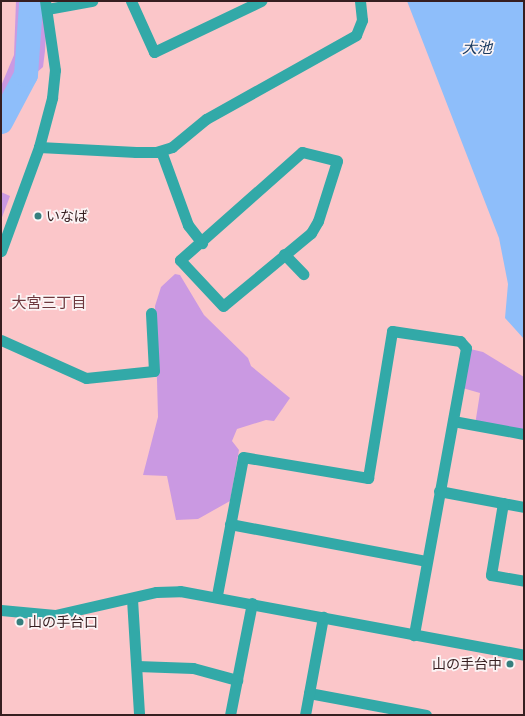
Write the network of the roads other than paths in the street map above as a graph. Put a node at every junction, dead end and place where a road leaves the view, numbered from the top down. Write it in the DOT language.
graph roads {
  1 [pos="92,1"];
  2 [pos="131,1"];
  3 [pos="261,1"];
  4 [pos="360,1"];
  5 [pos="46,5"];
  6 [pos="39,147"];
  7 [pos="161,150"];
  8 [pos="202,244"];
  9 [pos="1,251"];
  10 [pos="284,254"];
  11 [pos="303,274"];
  12 [pos="151,313"];
  13 [pos="1,340"];
  14 [pos="453,421"];
  15 [pos="524,434"];
  16 [pos="439,491"];
  17 [pos="503,503"];
  18 [pos="524,508"];
  19 [pos="230,524"];
  20 [pos="426,561"];
  21 [pos="524,581"];
  22 [pos="217,595"];
  23 [pos="132,599"];
  24 [pos="252,603"];
  25 [pos="1,610"];
  26 [pos="323,617"];
  27 [pos="414,635"];
  28 [pos="524,655"];
  29 [pos="137,666"];
  30 [pos="237,680"];
  31 [pos="309,693"];
  32 [pos="377,710"];
  33 [pos="139,715"];
  34 [pos="230,715"];
  35 [pos="305,715"];
  36 [pos="426,715"];
  1 -- 5 [label="street"];
  2 -- 3 [label="street"];
  4 -- 7 [label="street"];
  5 -- 6 [label="street"];
  6 -- 7 [label="street"];
  6 -- 9 [label="street"];
  7 -- 8 [label="street"];
  8 -- 10 [label="street"];
  8 -- 10 [label="street"];
  10 -- 11 [label="street"];
  12 -- 13 [label="street"];
  14 -- 15 [label="street"];
  14 -- 16 [label="street"];
  14 -- 19 [label="street"];
  16 -- 17 [label="street"];
  16 -- 20 [label="street"];
  17 -- 18 [label="street"];
  17 -- 21 [label="street"];
  19 -- 20 [label="street"];
  19 -- 22 [label="street"];
  20 -- 27 [label="street"];
  22 -- 23 [label="street"];
  22 -- 24 [label="street"];
  23 -- 25 [label="street"];
  23 -- 29 [label="street"];
  24 -- 26 [label="street"];
  24 -- 30 [label="street"];
  26 -- 27 [label="street"];
  26 -- 31 [label="street"];
  27 -- 28 [label="street"];
  29 -- 30 [label="street"];
  29 -- 33 [label="street"];
  30 -- 34 [label="street"];
  31 -- 32 [label="street"];
  31 -- 35 [label="street"];
  32 -- 36 [label="street"];
}
